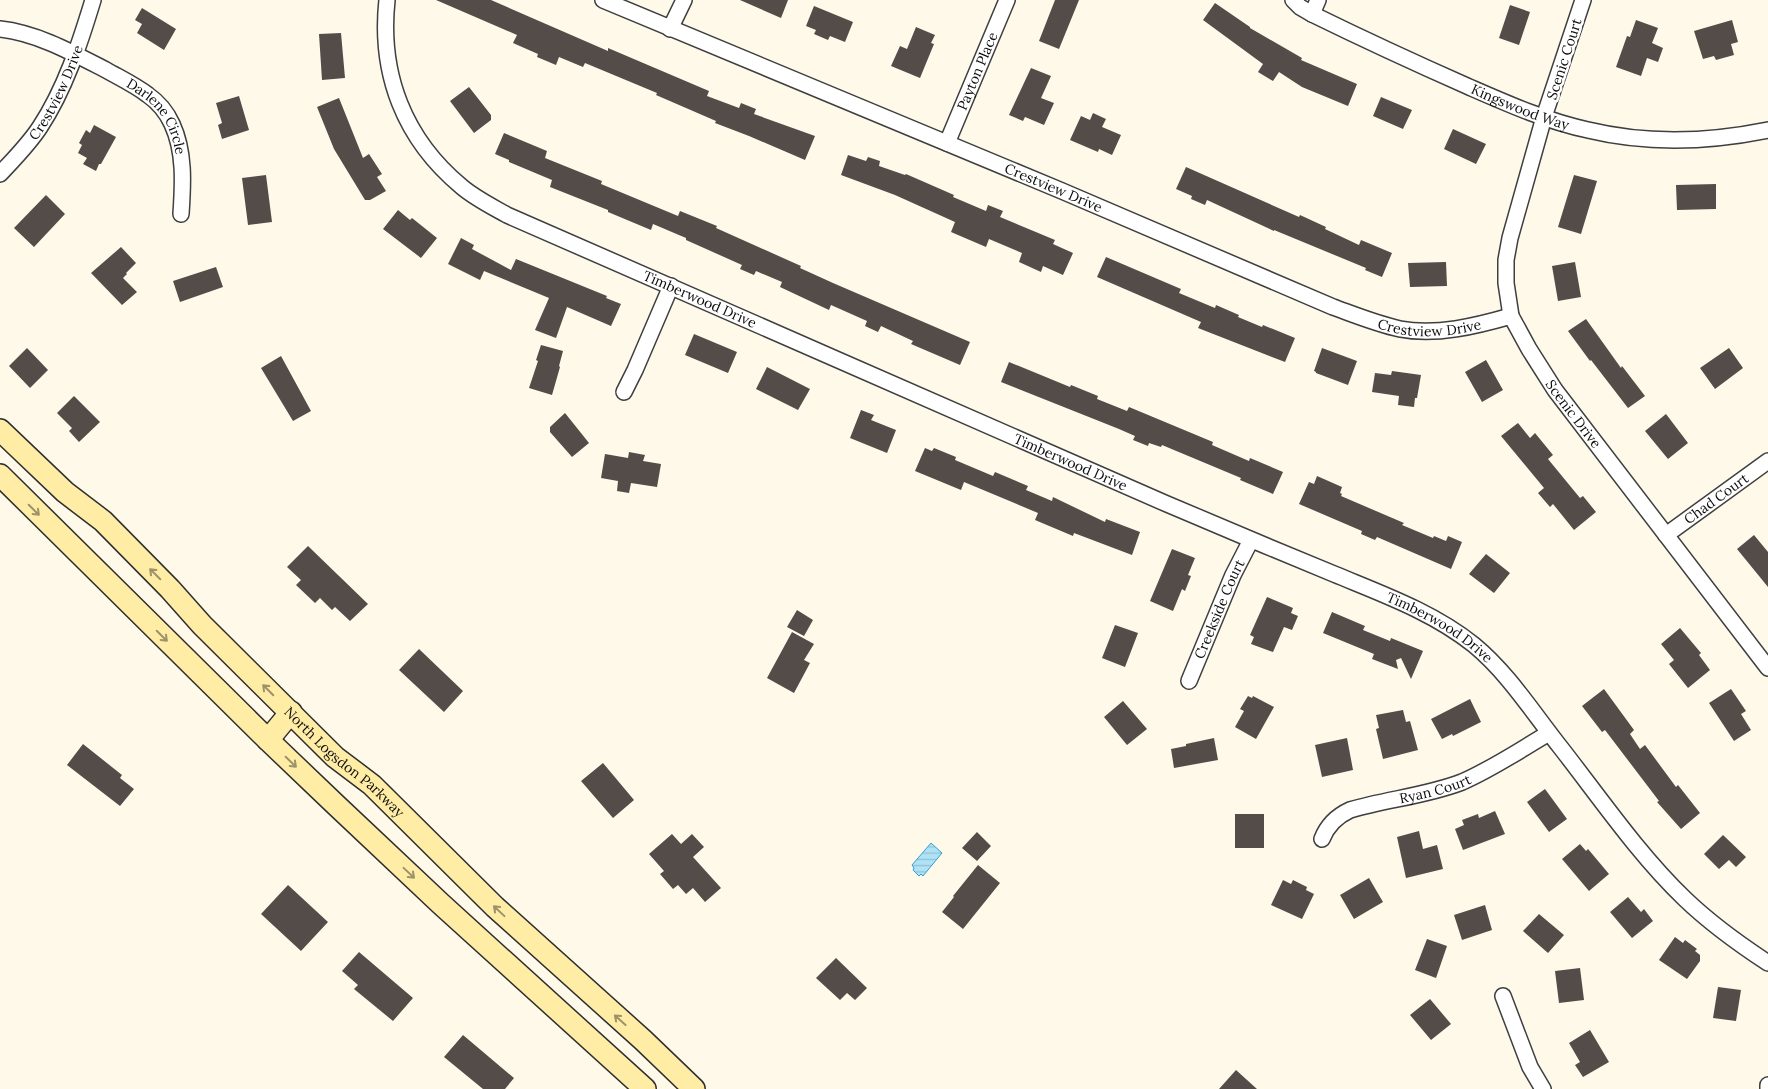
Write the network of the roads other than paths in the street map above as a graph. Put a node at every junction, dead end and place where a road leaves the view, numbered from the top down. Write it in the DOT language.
graph roads {
  1 [pos="93,0"];
  2 [pos="387,0"];
  3 [pos="603,0"];
  4 [pos="684,0"];
  5 [pos="1007,0"];
  6 [pos="1293,0"];
  7 [pos="1583,0"];
  8 [pos="1315,7"];
  9 [pos="670,28"];
  10 [pos="0,29"];
  11 [pos="74,54"];
  12 [pos="1544,118"];
  13 [pos="1768,130"];
  14 [pos="946,143"];
  15 [pos="0,174"];
  16 [pos="181,214"];
  17 [pos="672,286"];
  18 [pos="1511,316"];
  19 [pos="624,392"];
  20 [pos="0,430"];
  21 [pos="1768,461"];
  22 [pos="0,475"];
  23 [pos="1666,536"];
  24 [pos="1251,540"];
  25 [pos="1768,668"];
  26 [pos="1189,681"];
  27 [pos="291,712"];
  28 [pos="1549,733"];
  29 [pos="268,740"];
  30 [pos="1322,839"];
  31 [pos="1768,963"];
  32 [pos="1503,996"];
  33 [pos="642,1040"];
  34 [pos="615,1064"];
  35 [pos="1768,1085"];
  36 [pos="645,1089"];
  37 [pos="694,1089"];
  38 [pos="1543,1089"];
  39 [pos="1768,1089"];
  1 -- 11 [label="street, Crestview Drive"];
  2 -- 17 [label="street, Timberwood Drive"];
  3 -- 9 [label="street, Crestview Drive"];
  4 -- 9 [label="street"];
  5 -- 14 [label="street, Payton Place"];
  6 -- 8 [label="street, Kingswood Way"];
  7 -- 12 [label="street, Scenic Court"];
  8 -- 12 [label="street, Kingswood Way"];
  9 -- 14 [label="street, Crestview Drive"];
  10 -- 11 [label="street, Darlene Circle"];
  11 -- 15 [label="street, Crestview Drive"];
  11 -- 16 [label="street, Darlene Circle"];
  12 -- 13 [label="street, Kingswood Way"];
  12 -- 18 [label="street, Scenic Drive"];
  14 -- 18 [label="street, Crestview Drive"];
  17 -- 19 [label="street"];
  17 -- 24 [label="street, Timberwood Drive"];
  18 -- 23 [label="street, Scenic Drive"];
  27 -- 20 [label="main road, North Logsdon Parkway, one-way"];
  21 -- 23 [label="street, Chad Court"];
  22 -- 29 [label="main road, one-way"];
  23 -- 25 [label="street, Scenic Drive"];
  24 -- 26 [label="street, Creekside Court"];
  24 -- 28 [label="street, Timberwood Drive"];
  27 -- 29 [label="main road"];
  33 -- 27 [label="main road, North Logsdon Parkway, one-way"];
  28 -- 30 [label="street, Ryan Court"];
  28 -- 31 [label="street, Timberwood Drive"];
  29 -- 34 [label="main road, one-way"];
  32 -- 38 [label="street"];
  33 -- 34 [label="main road"];
  33 -- 37 [label="main road, North Logsdon Parkway"];
  34 -- 36 [label="main road"];
  35 -- 39 [label="street"];
}
